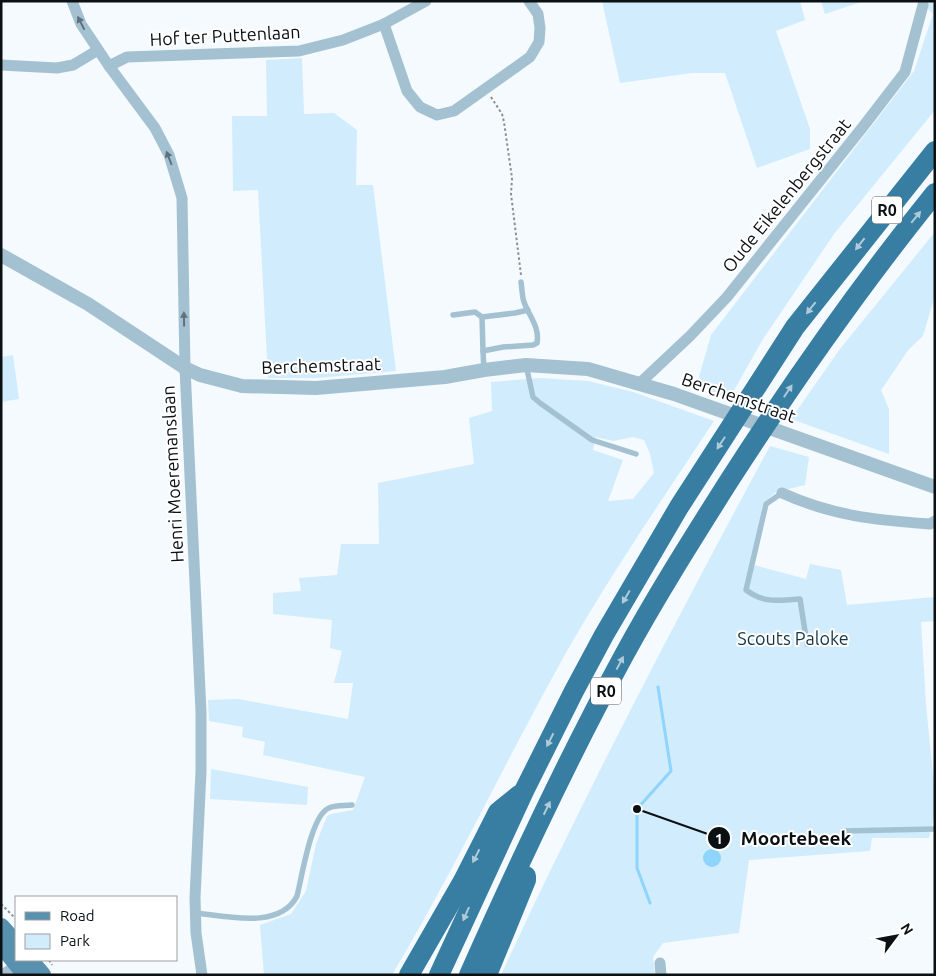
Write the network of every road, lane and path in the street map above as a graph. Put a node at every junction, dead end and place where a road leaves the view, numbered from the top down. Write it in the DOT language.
graph roads {
  1 [pos="72,1"];
  2 [pos="426,1"];
  3 [pos="529,1"];
  4 [pos="923,5"];
  5 [pos="384,24"];
  6 [pos="98,50"];
  7 [pos="1,65"];
  8 [pos="109,66"];
  9 [pos="486,88"];
  10 [pos="935,151"];
  11 [pos="935,193"];
  12 [pos="1,256"];
  13 [pos="522,282"];
  14 [pos="528,310"];
  15 [pos="453,314"];
  16 [pos="482,317"];
  17 [pos="483,351"];
  18 [pos="526,365"];
  19 [pos="184,368"];
  20 [pos="484,370"];
  21 [pos="640,383"];
  22 [pos="636,454"];
  23 [pos="935,487"];
  24 [pos="782,493"];
  25 [pos="935,521"];
  26 [pos="807,644"];
  27 [pos="524,791"];
  28 [pos="352,804"];
  29 [pos="935,829"];
  30 [pos="843,831"];
  31 [pos="525,851"];
  32 [pos="1,904"];
  33 [pos="196,913"];
  34 [pos="15,918"];
  35 [pos="1,926"];
  36 [pos="15,943"];
  37 [pos="1,944"];
  38 [pos="15,957"];
  39 [pos="660,963"];
  40 [pos="25,966"];
  41 [pos="2,975"];
  42 [pos="42,975"];
  43 [pos="202,975"];
  44 [pos="409,975"];
  45 [pos="439,975"];
  46 [pos="469,975"];
  47 [pos="487,975"];
  48 [pos="661,975"];
  6 -- 1 [label="street, Henri Moeremanslaan, one-way"];
  2 -- 5 [label="street, Hof ter Puttenlaan"];
  3 -- 9 [label="street"];
  4 -- 21 [label="street, Oude Eikelenbergstraat"];
  5 -- 8 [label="street, Hof ter Puttenlaan"];
  5 -- 9 [label="street"];
  6 -- 7 [label="street"];
  6 -- 8 [label="street, Henri Moeremanslaan"];
  19 -- 8 [label="street, Henri Moeremanslaan, one-way"];
  9 -- 13 [label="path"];
  10 -- 27 [label="highway, R0, one-way"];
  31 -- 11 [label="highway, R0, one-way"];
  12 -- 19 [label="street, Berchemstraat"];
  13 -- 14 [label="lane"];
  14 -- 16 [label="lane"];
  14 -- 17 [label="lane"];
  15 -- 16 [label="lane"];
  16 -- 17 [label="lane"];
  17 -- 20 [label="lane"];
  18 -- 20 [label="street, Berchemstraat"];
  18 -- 21 [label="street, Berchemstraat"];
  18 -- 22 [label="lane"];
  19 -- 20 [label="street, Berchemstraat"];
  19 -- 33 [label="street, Henri Moeremanslaan"];
  21 -- 23 [label="street, Berchemstraat"];
  24 -- 25 [label="street"];
  24 -- 26 [label="lane"];
  27 -- 44 [label="highway, one-way"];
  27 -- 45 [label="highway, R0, one-way"];
  28 -- 33 [label="lane"];
  29 -- 30 [label="lane"];
  31 -- 46 [label="highway, R0"];
  31 -- 47 [label="highway"];
  32 -- 34 [label="path"];
  33 -- 43 [label="street, Henri Moeremanslaan"];
  35 -- 36 [label="main road"];
  37 -- 38 [label="main road"];
  39 -- 48 [label="street"];
  40 -- 41 [label="street"];
  40 -- 42 [label="main road"];
}
